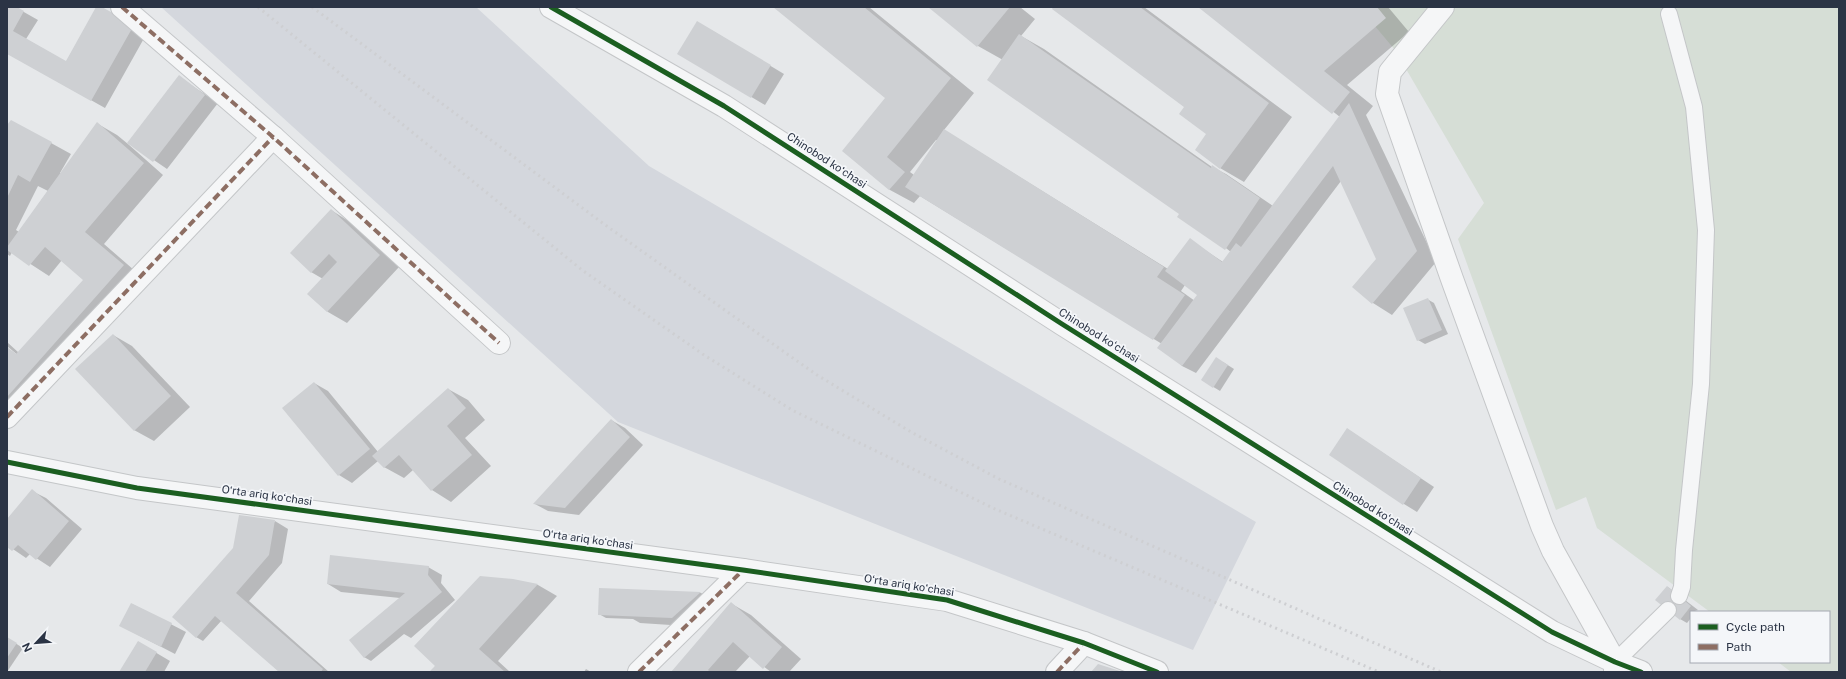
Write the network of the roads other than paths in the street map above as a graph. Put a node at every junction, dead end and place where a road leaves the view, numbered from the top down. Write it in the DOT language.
graph roads {
  1 [pos="122,7"];
  2 [pos="551,7"];
  3 [pos="1443,7"];
  4 [pos="1669,14"];
  5 [pos="273,137"];
  6 [pos="499,343"];
  7 [pos="7,417"];
  8 [pos="7,462"];
  9 [pos="743,570"];
  10 [pos="1679,596"];
  11 [pos="1668,610"];
  12 [pos="1084,642"];
  13 [pos="1613,667"];
  14 [pos="639,672"];
  15 [pos="1057,672"];
  16 [pos="1157,672"];
  17 [pos="1641,672"];
  1 -- 5 [label="street"];
  2 -- 13 [label="street, Chinobod koʻchasi"];
  3 -- 13 [label="street"];
  4 -- 10 [label="lane"];
  5 -- 6 [label="street"];
  5 -- 7 [label="street"];
  8 -- 9 [label="street, Oʻrta ariq koʻchasi"];
  9 -- 12 [label="street, Oʻrta ariq koʻchasi"];
  9 -- 14 [label="street"];
  11 -- 13 [label="lane"];
  12 -- 15 [label="street"];
  12 -- 16 [label="street, Oʻrta ariq koʻchasi"];
  13 -- 17 [label="street, Chinobod koʻchasi"];
}
